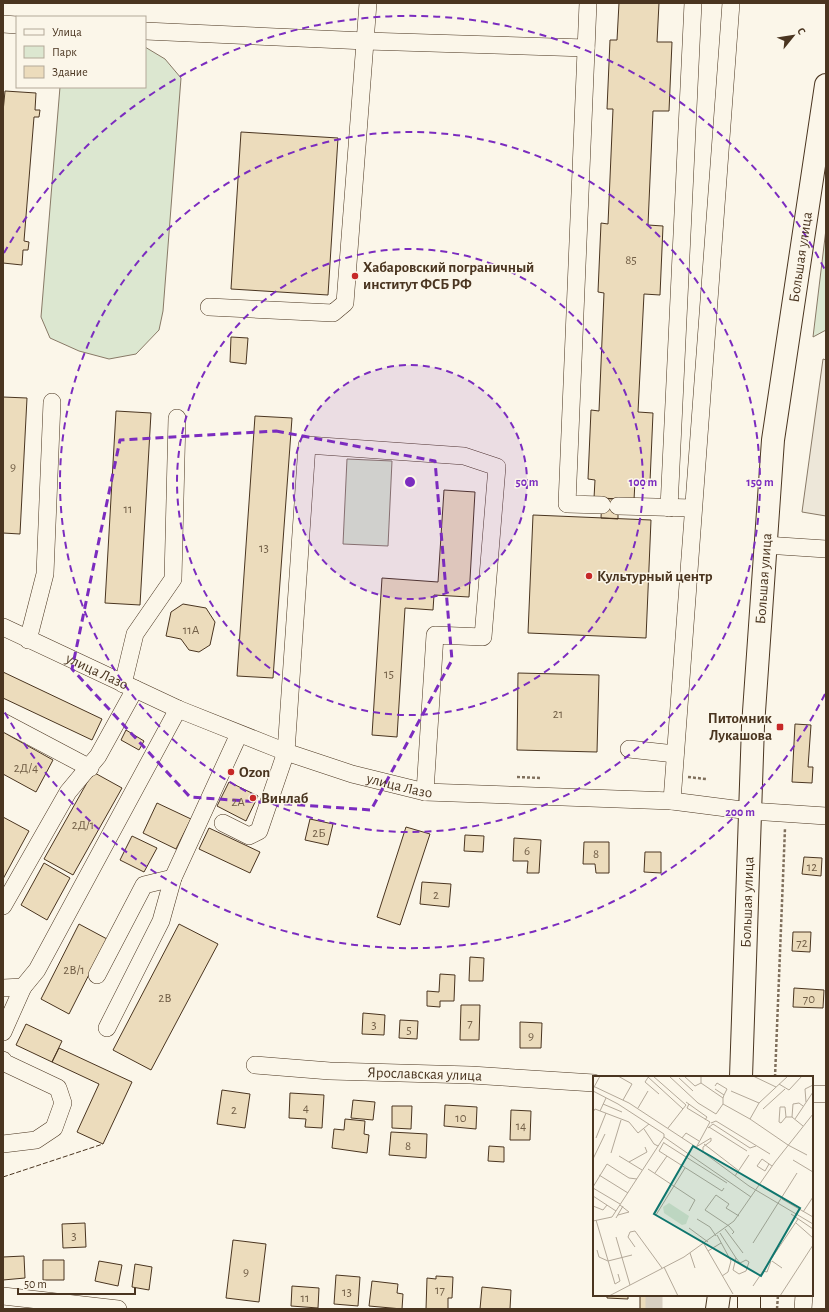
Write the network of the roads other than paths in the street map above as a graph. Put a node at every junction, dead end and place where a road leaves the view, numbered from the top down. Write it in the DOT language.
graph roads {
  1 [pos="368,3"];
  2 [pos="588,3"];
  3 [pos="693,3"];
  4 [pos="731,3"];
  5 [pos="3,24"];
  6 [pos="16,25"];
  7 [pos="146,31"];
  8 [pos="366,41"];
  9 [pos="586,48"];
  10 [pos="826,84"];
  11 [pos="823,118"];
  12 [pos="209,307"];
  13 [pos="52,402"];
  14 [pos="177,418"];
  15 [pos="669,508"];
  16 [pos="693,508"];
  17 [pos="765,546"];
  18 [pos="826,549"];
  19 [pos="3,627"];
  20 [pos="28,640"];
  21 [pos="129,686"];
  22 [pos="178,709"];
  23 [pos="3,722"];
  24 [pos="239,734"];
  25 [pos="628,749"];
  26 [pos="286,752"];
  27 [pos="675,754"];
  28 [pos="90,768"];
  29 [pos="425,792"];
  30 [pos="672,801"];
  31 [pos="750,811"];
  32 [pos="826,816"];
  33 [pos="223,823"];
  34 [pos="173,878"];
  35 [pos="3,906"];
  36 [pos="97,975"];
  37 [pos="24,987"];
  38 [pos="3,988"];
  39 [pos="107,1028"];
  40 [pos="3,1032"];
  41 [pos="3,1060"];
  42 [pos="255,1065"];
  43 [pos="741,1076"];
  44 [pos="593,1083"];
  45 [pos="813,1094"];
  46 [pos="826,1094"];
  47 [pos="3,1144"];
  48 [pos="3,1296"];
  49 [pos="719,1296"];
  50 [pos="749,1296"];
  51 [pos="804,1296"];
  52 [pos="51,1305"];
  53 [pos="118,1309"];
  54 [pos="717,1309"];
  55 [pos="749,1309"];
  56 [pos="803,1309"];
  1 -- 8 [label="street"];
  2 -- 9 [label="street"];
  3 -- 15 [label="street"];
  4 -- 16 [label="street"];
  5 -- 6 [label="street"];
  7 -- 8 [label="street"];
  8 -- 9 [label="street"];
  8 -- 12 [label="street"];
  9 -- 15 [label="street"];
  10 -- 11 [label="highway, Большая улица"];
  11 -- 17 [label="highway, Большая улица"];
  13 -- 20 [label="street"];
  14 -- 21 [label="street"];
  15 -- 16 [label="street"];
  16 -- 27 [label="street"];
  17 -- 18 [label="street"];
  17 -- 31 [label="highway, Большая улица"];
  19 -- 20 [label="street, улица Лазо"];
  20 -- 21 [label="street, улица Лазо"];
  21 -- 22 [label="street, улица Лазо"];
  21 -- 28 [label="street"];
  22 -- 24 [label="street, улица Лазо"];
  22 -- 37 [label="street"];
  23 -- 28 [label="street"];
  24 -- 26 [label="street, улица Лазо"];
  24 -- 34 [label="street"];
  25 -- 27 [label="street"];
  26 -- 29 [label="street, улица Лазо"];
  26 -- 29 [label="street"];
  26 -- 33 [label="street"];
  27 -- 30 [label="street"];
  28 -- 35 [label="street"];
  29 -- 30 [label="street, улица Лазо"];
  30 -- 31 [label="street, улица Лазо"];
  31 -- 32 [label="street, улица Лазо"];
  31 -- 43 [label="highway, Большая улица"];
  34 -- 36 [label="street"];
  34 -- 39 [label="street"];
  37 -- 38 [label="street"];
  37 -- 40 [label="street"];
  41 -- 47 [label="street"];
  42 -- 44 [label="street, Ярославская улица"];
  45 -- 46 [label="street"];
  48 -- 52 [label="street"];
  49 -- 54 [label="highway"];
  50 -- 55 [label="highway"];
  51 -- 56 [label="street"];
  52 -- 53 [label="street"];
}
